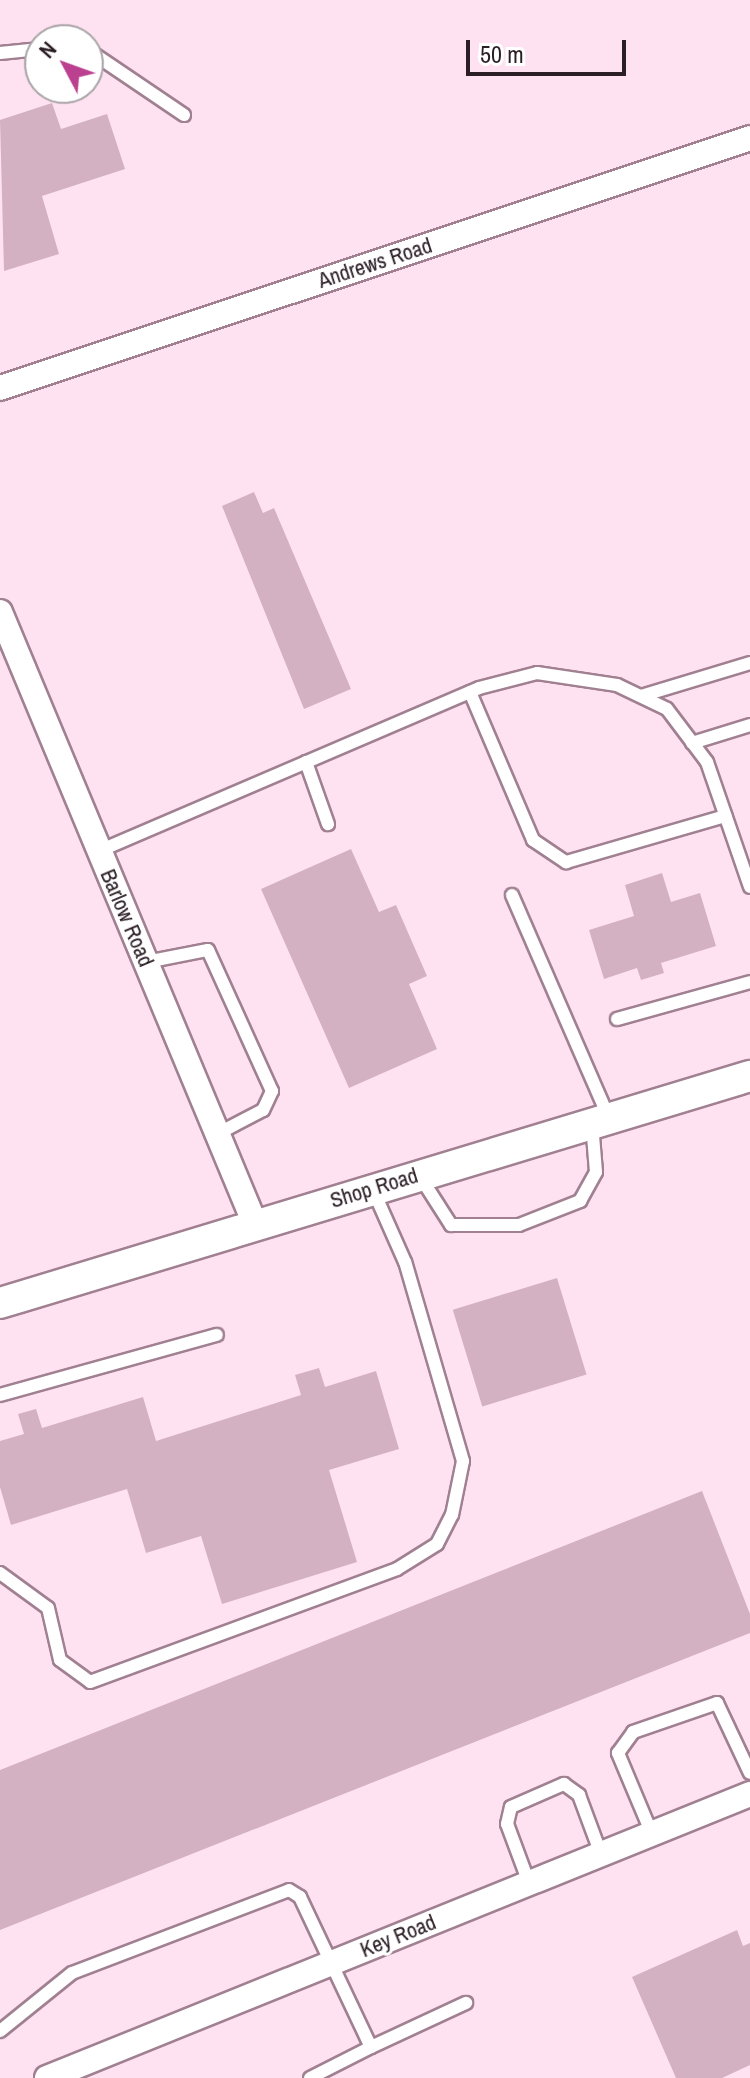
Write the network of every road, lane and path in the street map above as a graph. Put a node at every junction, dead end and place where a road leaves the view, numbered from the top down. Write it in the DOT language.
graph roads {
  1 [pos="24,51"];
  2 [pos="0,53"];
  3 [pos="104,61"];
  4 [pos="184,115"];
  5 [pos="750,138"];
  6 [pos="0,388"];
  7 [pos="0,612"];
  8 [pos="750,663"];
  9 [pos="470,692"];
  10 [pos="641,696"];
  11 [pos="750,725"];
  12 [pos="692,743"];
  13 [pos="306,762"];
  14 [pos="725,816"];
  15 [pos="328,824"];
  16 [pos="99,851"];
  17 [pos="750,887"];
  18 [pos="512,895"];
  19 [pos="146,962"];
  20 [pos="750,982"];
  21 [pos="617,1019"];
  22 [pos="750,1076"];
  23 [pos="601,1121"];
  24 [pos="217,1134"];
  25 [pos="419,1175"];
  26 [pos="373,1189"];
  27 [pos="255,1224"];
  28 [pos="0,1303"];
  29 [pos="217,1335"];
  30 [pos="0,1395"];
  31 [pos="0,1573"];
  32 [pos="750,1773"];
  33 [pos="750,1794"];
  34 [pos="652,1834"];
  35 [pos="601,1854"];
  36 [pos="529,1883"];
  37 [pos="332,1963"];
  38 [pos="466,2003"];
  39 [pos="0,2031"];
  40 [pos="371,2047"];
  41 [pos="47,2078"];
  42 [pos="310,2078"];
  1 -- 2 [label="lane"];
  3 -- 4 [label="lane"];
  5 -- 6 [label="street, Andrews Road"];
  7 -- 16 [label="street, Barlow Road"];
  8 -- 10 [label="lane"];
  9 -- 10 [label="lane"];
  9 -- 13 [label="lane"];
  9 -- 14 [label="lane"];
  10 -- 12 [label="lane"];
  11 -- 12 [label="lane"];
  12 -- 14 [label="lane"];
  13 -- 15 [label="lane"];
  13 -- 16 [label="lane"];
  14 -- 17 [label="lane"];
  16 -- 19 [label="street, Barlow Road"];
  18 -- 23 [label="lane"];
  19 -- 24 [label="street, Barlow Road"];
  19 -- 24 [label="lane"];
  20 -- 21 [label="lane"];
  22 -- 23 [label="street, Shop Road"];
  23 -- 25 [label="street, Shop Road"];
  23 -- 25 [label="lane"];
  24 -- 27 [label="street, Barlow Road"];
  25 -- 26 [label="street, Shop Road"];
  26 -- 27 [label="street, Shop Road"];
  26 -- 31 [label="lane"];
  27 -- 28 [label="street, Shop Road"];
  29 -- 30 [label="lane"];
  32 -- 34 [label="lane"];
  33 -- 34 [label="street, Key Road"];
  34 -- 35 [label="street, Key Road"];
  35 -- 36 [label="street, Key Road"];
  35 -- 36 [label="lane"];
  36 -- 37 [label="street, Key Road"];
  37 -- 39 [label="lane"];
  37 -- 40 [label="lane"];
  37 -- 41 [label="street, Key Road"];
  38 -- 40 [label="lane"];
  40 -- 42 [label="lane"];
}
